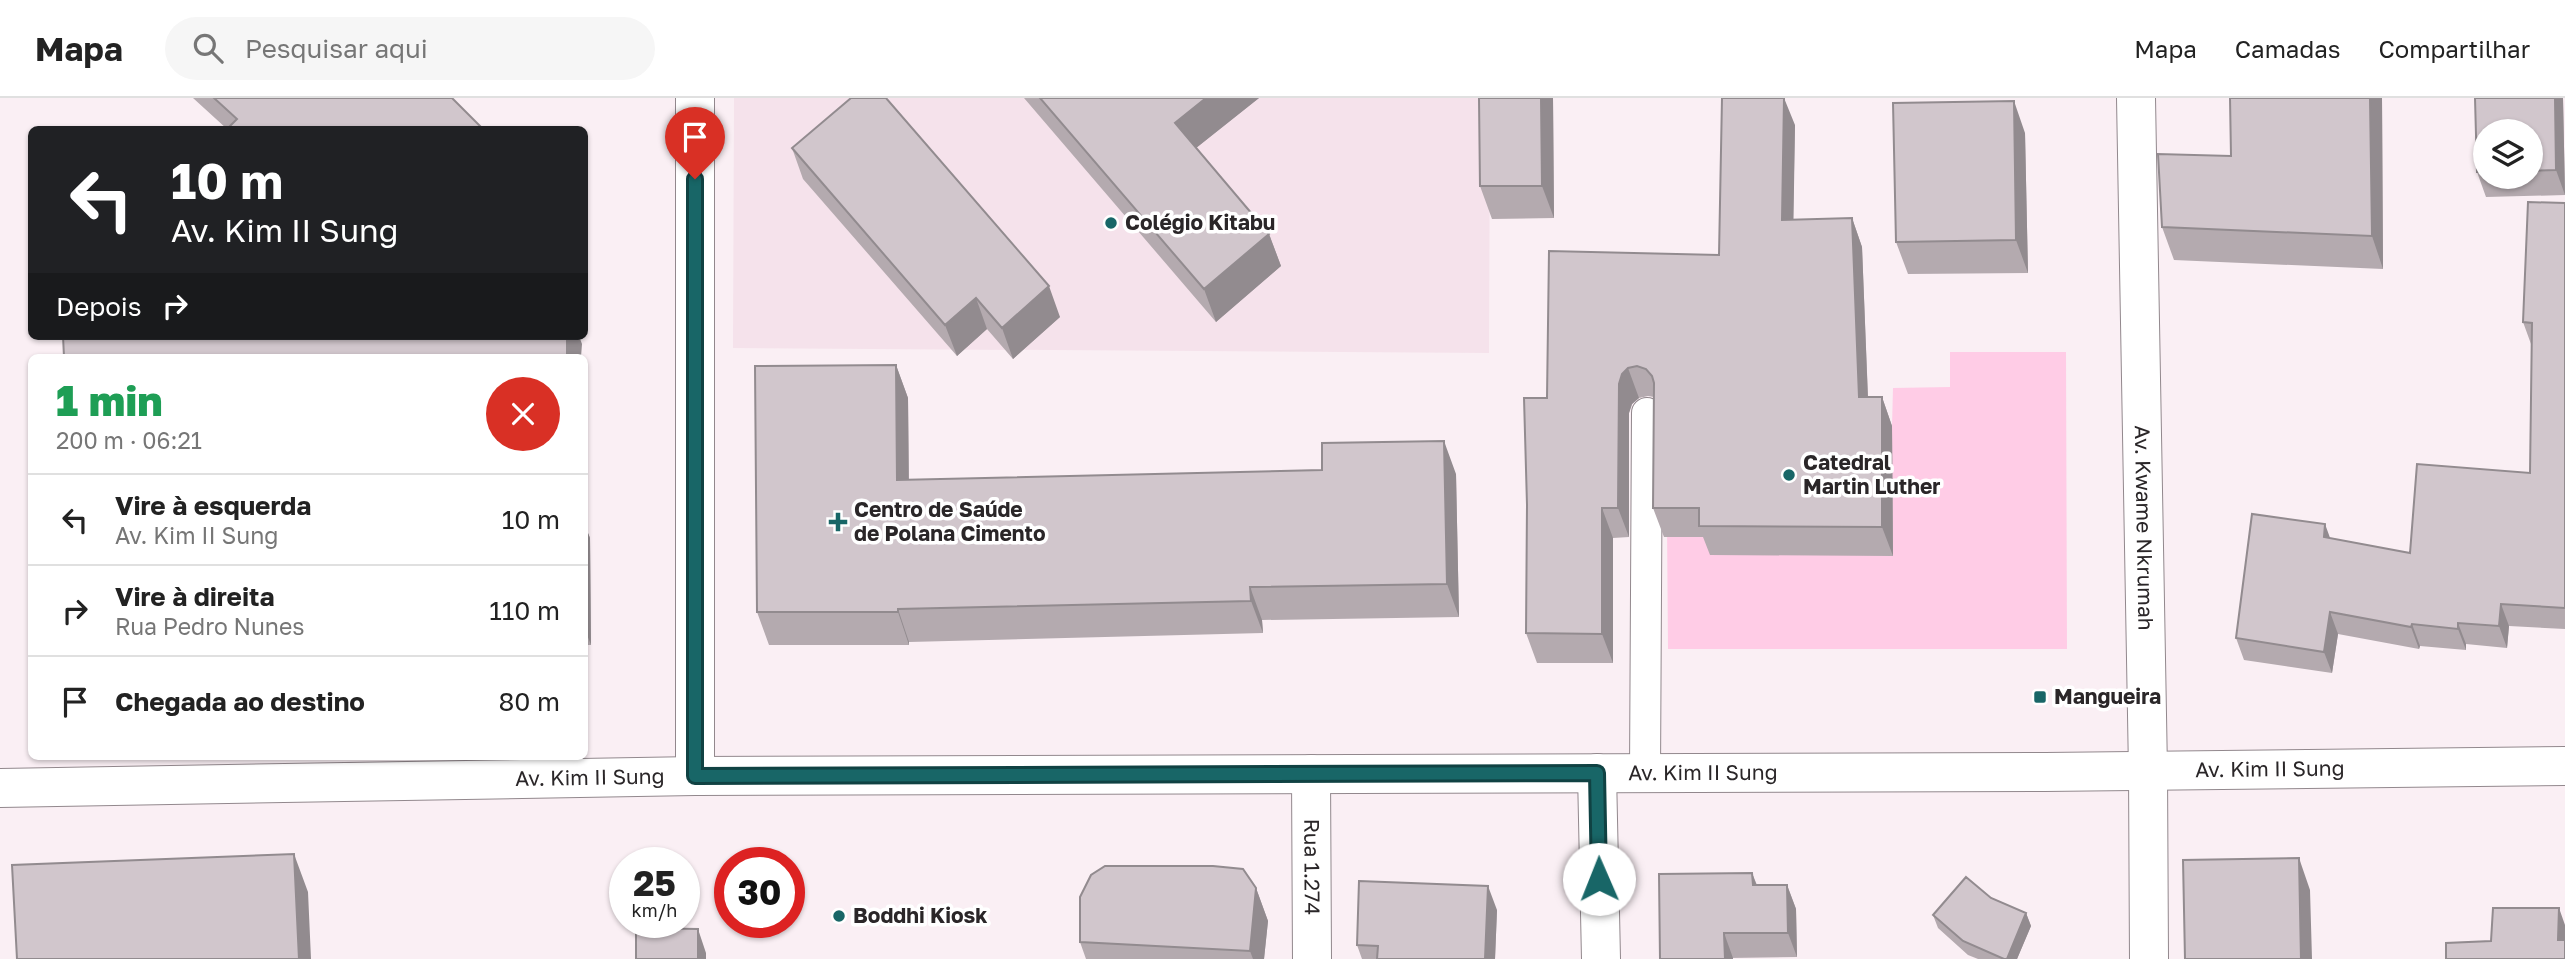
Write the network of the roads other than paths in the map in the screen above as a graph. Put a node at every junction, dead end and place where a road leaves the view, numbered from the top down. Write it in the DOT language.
graph roads {
  1 [pos="695,98"];
  2 [pos="2136,98"];
  3 [pos="1647,413"];
  4 [pos="2565,766"];
  5 [pos="2148,771"];
  6 [pos="1597,773"];
  7 [pos="1645,773"];
  8 [pos="1311,774"];
  9 [pos="695,776"];
  10 [pos="0,788"];
  11 [pos="1312,959"];
  12 [pos="1601,959"];
  13 [pos="2149,959"];
  1 -- 9 [label="street"];
  2 -- 5 [label="street, Av. Kwame Nkrumah"];
  3 -- 7 [label="lane"];
  4 -- 5 [label="street, Av. Kim II Sung"];
  5 -- 7 [label="street, Av. Kim II Sung"];
  5 -- 13 [label="street, Av. Kwame Nkrumah"];
  6 -- 7 [label="street, Av. Kim II Sung"];
  6 -- 8 [label="street, Av. Kim II Sung"];
  6 -- 12 [label="street"];
  8 -- 9 [label="street, Av. Kim II Sung"];
  8 -- 11 [label="street, Rua 1.274"];
  9 -- 10 [label="street, Av. Kim II Sung"];
}
